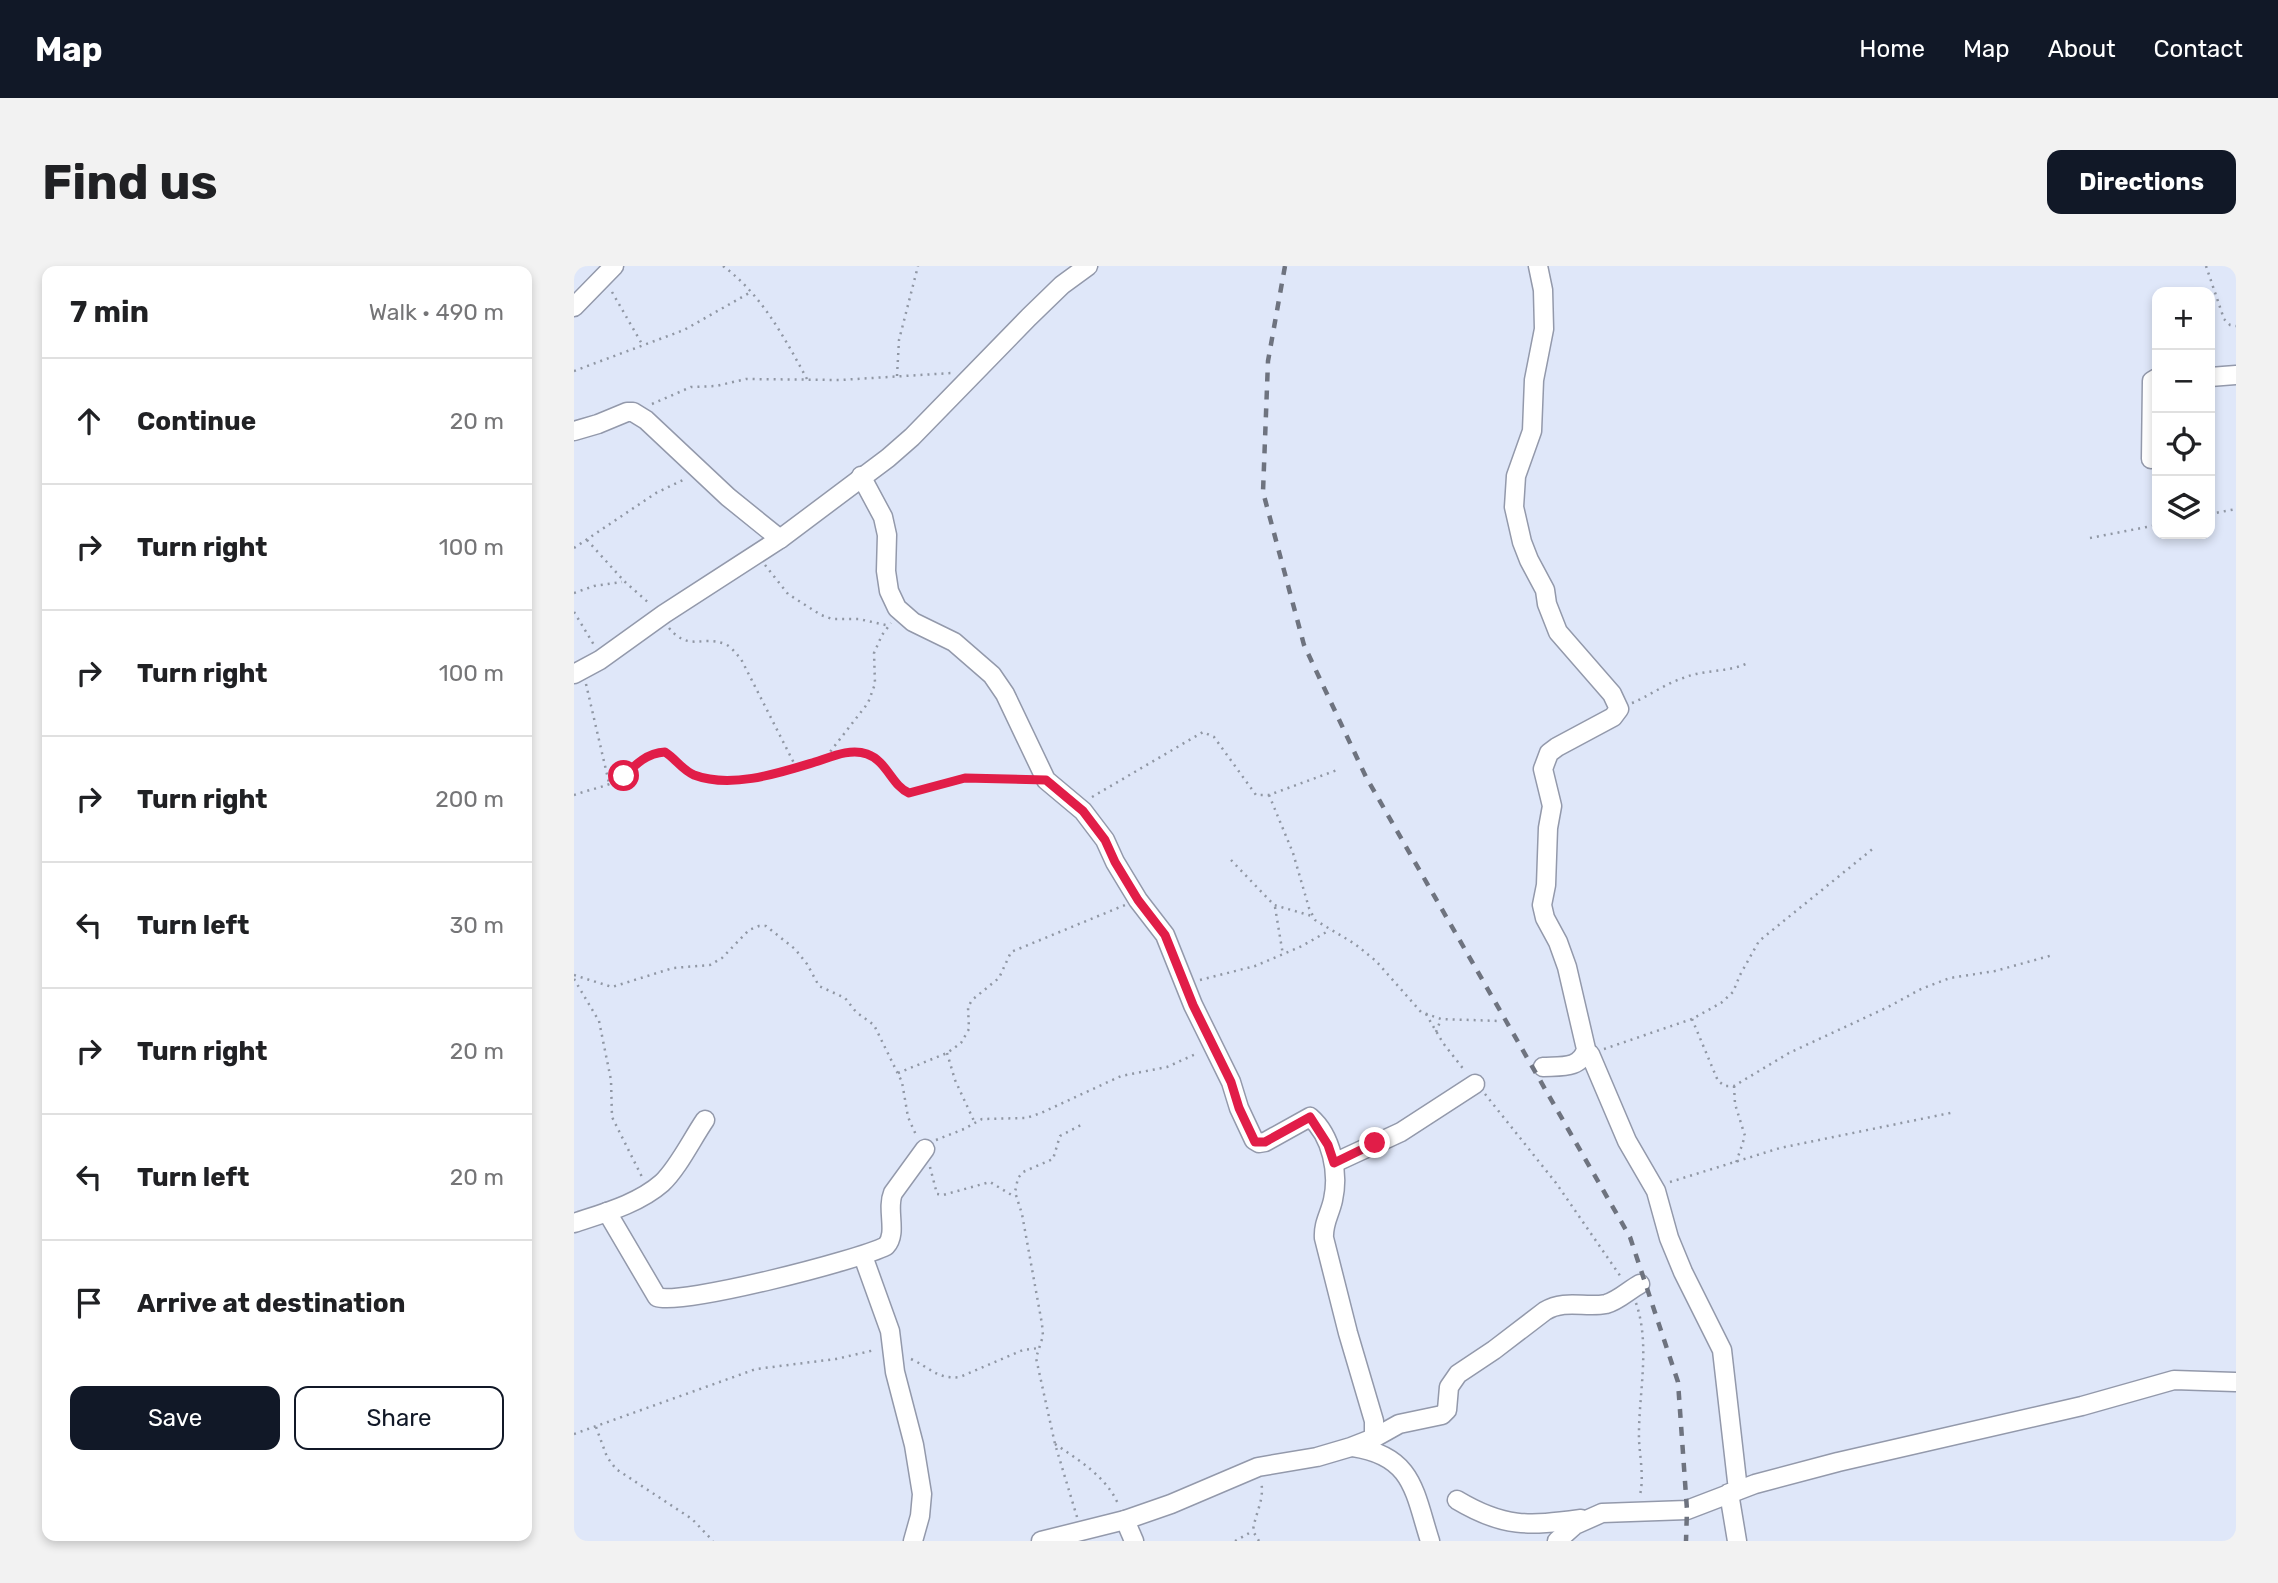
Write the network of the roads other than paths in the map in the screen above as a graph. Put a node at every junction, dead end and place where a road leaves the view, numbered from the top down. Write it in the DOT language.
graph roads {
  1 [pos="1088,266"];
  2 [pos="1538,266"];
  3 [pos="609,272"];
  4 [pos="574,307"];
  5 [pos="2236,375"];
  6 [pos="2215,377"];
  7 [pos="2152,381"];
  8 [pos="574,431"];
  9 [pos="2151,459"];
  10 [pos="861,476"];
  11 [pos="780,539"];
  12 [pos="578,672"];
  13 [pos="1590,1054"];
  14 [pos="1543,1068"];
  15 [pos="1475,1084"];
  16 [pos="705,1120"];
  17 [pos="924,1147"];
  18 [pos="1334,1163"];
  19 [pos="607,1212"];
  20 [pos="574,1223"];
  21 [pos="863,1256"];
  22 [pos="1636,1286"];
  23 [pos="2235,1381"];
  24 [pos="1374,1438"];
  25 [pos="1351,1447"];
  26 [pos="1733,1491"];
  27 [pos="1457,1500"];
  28 [pos="1587,1519"];
  29 [pos="1125,1520"];
  30 [pos="913,1541"];
  31 [pos="1041,1541"];
  32 [pos="1134,1541"];
  33 [pos="1430,1541"];
  34 [pos="1557,1541"];
  35 [pos="1737,1541"];
  1 -- 10 [label="street"];
  2 -- 14 [label="street"];
  3 -- 4 [label="street"];
  5 -- 6 [label="street"];
  7 -- 9 [label="street"];
  8 -- 11 [label="street"];
  10 -- 11 [label="street"];
  10 -- 18 [label="street"];
  11 -- 12 [label="street"];
  13 -- 26 [label="street"];
  15 -- 18 [label="street"];
  16 -- 19 [label="street"];
  17 -- 21 [label="street"];
  18 -- 24 [label="street"];
  19 -- 20 [label="street"];
  19 -- 21 [label="street"];
  21 -- 30 [label="street"];
  22 -- 24 [label="street"];
  23 -- 26 [label="street"];
  24 -- 25 [label="street"];
  25 -- 29 [label="street"];
  25 -- 33 [label="street"];
  26 -- 28 [label="street"];
  26 -- 35 [label="street"];
  27 -- 28 [label="street"];
  28 -- 34 [label="street"];
  29 -- 31 [label="street"];
  29 -- 32 [label="street"];
}
